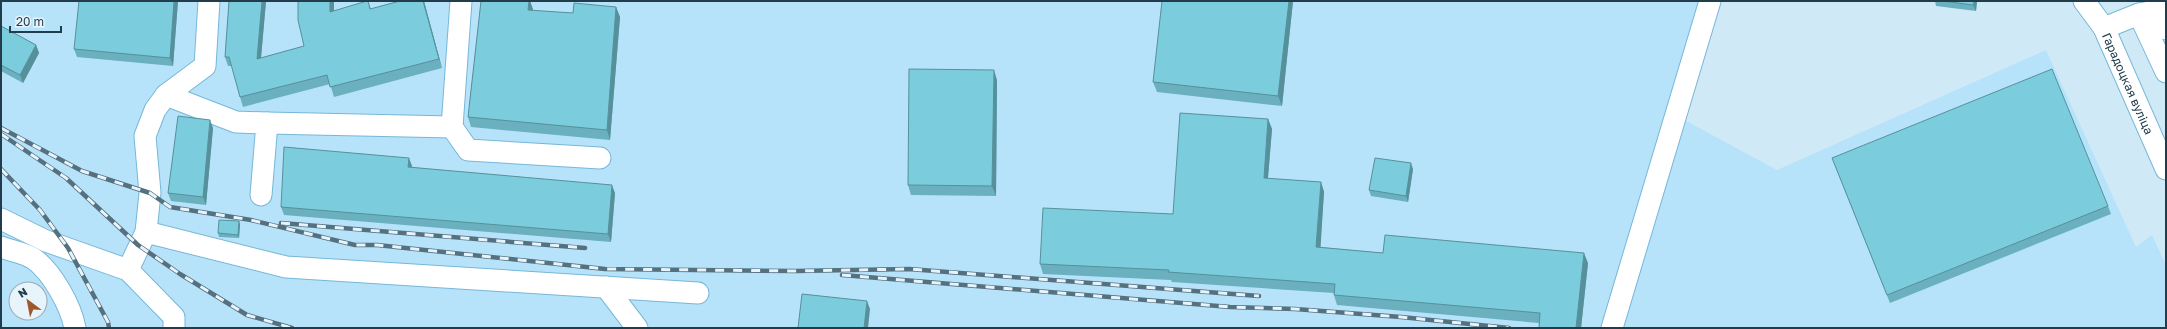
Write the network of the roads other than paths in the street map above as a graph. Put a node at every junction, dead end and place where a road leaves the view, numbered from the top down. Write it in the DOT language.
graph roads {
  1 [pos="209,1"];
  2 [pos="461,1"];
  3 [pos="1710,1"];
  4 [pos="2084,1"];
  5 [pos="2157,16"];
  6 [pos="2104,28"];
  7 [pos="2166,72"];
  8 [pos="166,95"];
  9 [pos="267,123"];
  10 [pos="452,128"];
  11 [pos="600,158"];
  12 [pos="2166,169"];
  13 [pos="261,194"];
  14 [pos="1,219"];
  15 [pos="146,232"];
  16 [pos="1,247"];
  17 [pos="128,270"];
  18 [pos="606,288"];
  19 [pos="698,293"];
  20 [pos="75,328"];
  21 [pos="174,328"];
  22 [pos="637,328"];
  23 [pos="1612,328"];
  1 -- 8 [label="street"];
  2 -- 10 [label="street"];
  3 -- 23 [label="street"];
  4 -- 6 [label="street, Гарадоцкая вуліца"];
  5 -- 6 [label="street"];
  5 -- 7 [label="street"];
  6 -- 12 [label="street, Гарадоцкая вуліца"];
  8 -- 9 [label="street"];
  8 -- 15 [label="street"];
  9 -- 10 [label="street"];
  9 -- 13 [label="street"];
  10 -- 11 [label="street"];
  14 -- 17 [label="street"];
  15 -- 17 [label="street"];
  15 -- 18 [label="street"];
  16 -- 20 [label="street"];
  17 -- 21 [label="street"];
  18 -- 19 [label="street"];
  18 -- 22 [label="street"];
}
